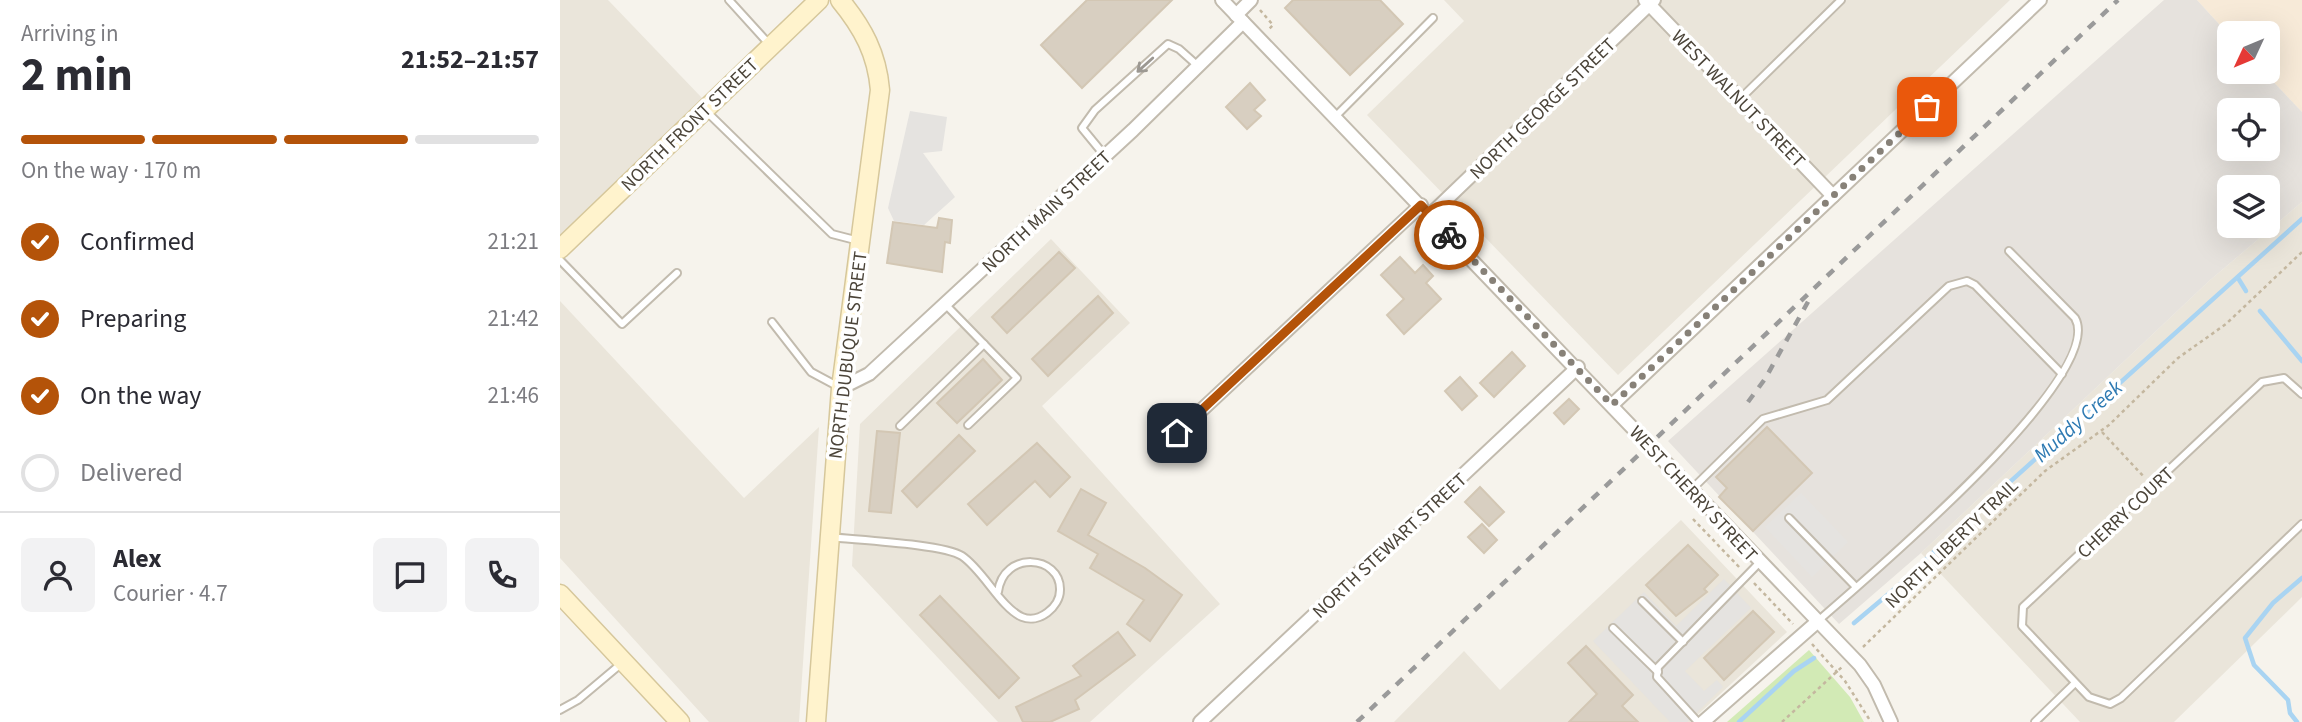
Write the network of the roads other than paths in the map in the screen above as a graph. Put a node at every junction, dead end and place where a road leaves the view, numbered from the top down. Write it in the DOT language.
graph roads {
  1 [pos="729,0"];
  2 [pos="819,0"];
  3 [pos="840,0"];
  4 [pos="1222,0"];
  5 [pos="1841,0"];
  6 [pos="2040,0"];
  7 [pos="1649,1"];
  8 [pos="1254,3"];
  9 [pos="1239,18"];
  10 [pos="1433,18"];
  11 [pos="771,46"];
  12 [pos="1198,66"];
  13 [pos="1740,99"];
  14 [pos="704,110"];
  15 [pos="1335,117"];
  16 [pos="1105,156"];
  17 [pos="1833,196"];
  18 [pos="1421,205"];
  19 [pos="1430,215"];
  20 [pos="861,242"];
  21 [pos="560,249"];
  22 [pos="2009,251"];
  23 [pos="560,260"];
  24 [pos="677,273"];
  25 [pos="946,304"];
  26 [pos="772,322"];
  27 [pos="984,344"];
  28 [pos="1578,367"];
  29 [pos="2062,374"];
  30 [pos="841,388"];
  31 [pos="2302,394"];
  32 [pos="1612,405"];
  33 [pos="968,425"];
  34 [pos="900,426"];
  35 [pos="1177,433"];
  36 [pos="1691,489"];
  37 [pos="1789,518"];
  38 [pos="2302,524"];
  39 [pos="828,537"];
  40 [pos="1759,563"];
  41 [pos="1856,587"];
  42 [pos="998,592"];
  43 [pos="560,594"];
  44 [pos="1642,601"];
  45 [pos="1817,622"];
  46 [pos="1613,628"];
  47 [pos="1683,642"];
  48 [pos="623,662"];
  49 [pos="1658,672"];
  50 [pos="2074,684"];
  51 [pos="560,710"];
  52 [pos="677,721"];
  53 [pos="816,722"];
  54 [pos="1200,722"];
  55 [pos="1700,722"];
  56 [pos="1891,722"];
  57 [pos="2035,722"];
  1 -- 11 [label="lane"];
  2 -- 11 [label="main road, NORTH FRONT STREET"];
  3 -- 20 [label="main road, NORTH DUBUQUE STREET"];
  4 -- 9 [label="street, WEST CHERRY STREET"];
  5 -- 13 [label="lane"];
  6 -- 17 [label="street"];
  7 -- 13 [label="street, WEST WALNUT STREET"];
  7 -- 19 [label="street, NORTH GEORGE STREET"];
  8 -- 9 [label="street, NORTH MAIN STREET"];
  9 -- 12 [label="street, NORTH MAIN STREET"];
  9 -- 15 [label="street, WEST CHERRY STREET"];
  10 -- 15 [label="lane"];
  11 -- 14 [label="main road, NORTH FRONT STREET"];
  12 -- 16 [label="street, NORTH MAIN STREET"];
  12 -- 16 [label="lane, one-way"];
  13 -- 17 [label="street, WEST WALNUT STREET"];
  14 -- 20 [label="lane"];
  14 -- 21 [label="main road, NORTH FRONT STREET"];
  15 -- 18 [label="street, WEST CHERRY STREET"];
  16 -- 25 [label="street, NORTH MAIN STREET"];
  17 -- 32 [label="street"];
  18 -- 19 [label="street, WEST CHERRY STREET"];
  18 -- 35 [label="street"];
  19 -- 28 [label="street, WEST CHERRY STREET"];
  20 -- 30 [label="main road, NORTH DUBUQUE STREET"];
  22 -- 29 [label="lane"];
  23 -- 24 [label="lane"];
  25 -- 27 [label="lane"];
  25 -- 30 [label="street, NORTH MAIN STREET"];
  26 -- 30 [label="lane"];
  27 -- 33 [label="lane"];
  27 -- 34 [label="lane"];
  28 -- 32 [label="street, WEST CHERRY STREET"];
  28 -- 54 [label="street, NORTH STEWART STREET"];
  29 -- 36 [label="lane"];
  29 -- 41 [label="lane"];
  30 -- 39 [label="main road, NORTH DUBUQUE STREET"];
  31 -- 50 [label="lane, CHERRY COURT"];
  32 -- 36 [label="street, WEST CHERRY STREET"];
  36 -- 40 [label="street, WEST CHERRY STREET"];
  37 -- 41 [label="lane"];
  38 -- 50 [label="lane, CHERRY COURT"];
  39 -- 42 [label="lane"];
  39 -- 53 [label="main road, NORTH DUBUQUE STREET"];
  40 -- 45 [label="street, WEST CHERRY STREET"];
  40 -- 47 [label="lane"];
  41 -- 45 [label="lane"];
  42 -- 42 [label="lane"];
  43 -- 48 [label="main road"];
  44 -- 47 [label="lane"];
  45 -- 55 [label="street"];
  45 -- 56 [label="street, WEST CHERRY STREET"];
  46 -- 49 [label="lane"];
  47 -- 49 [label="lane"];
  48 -- 51 [label="lane"];
  48 -- 52 [label="main road"];
  49 -- 55 [label="lane"];
  50 -- 57 [label="lane"];
}
